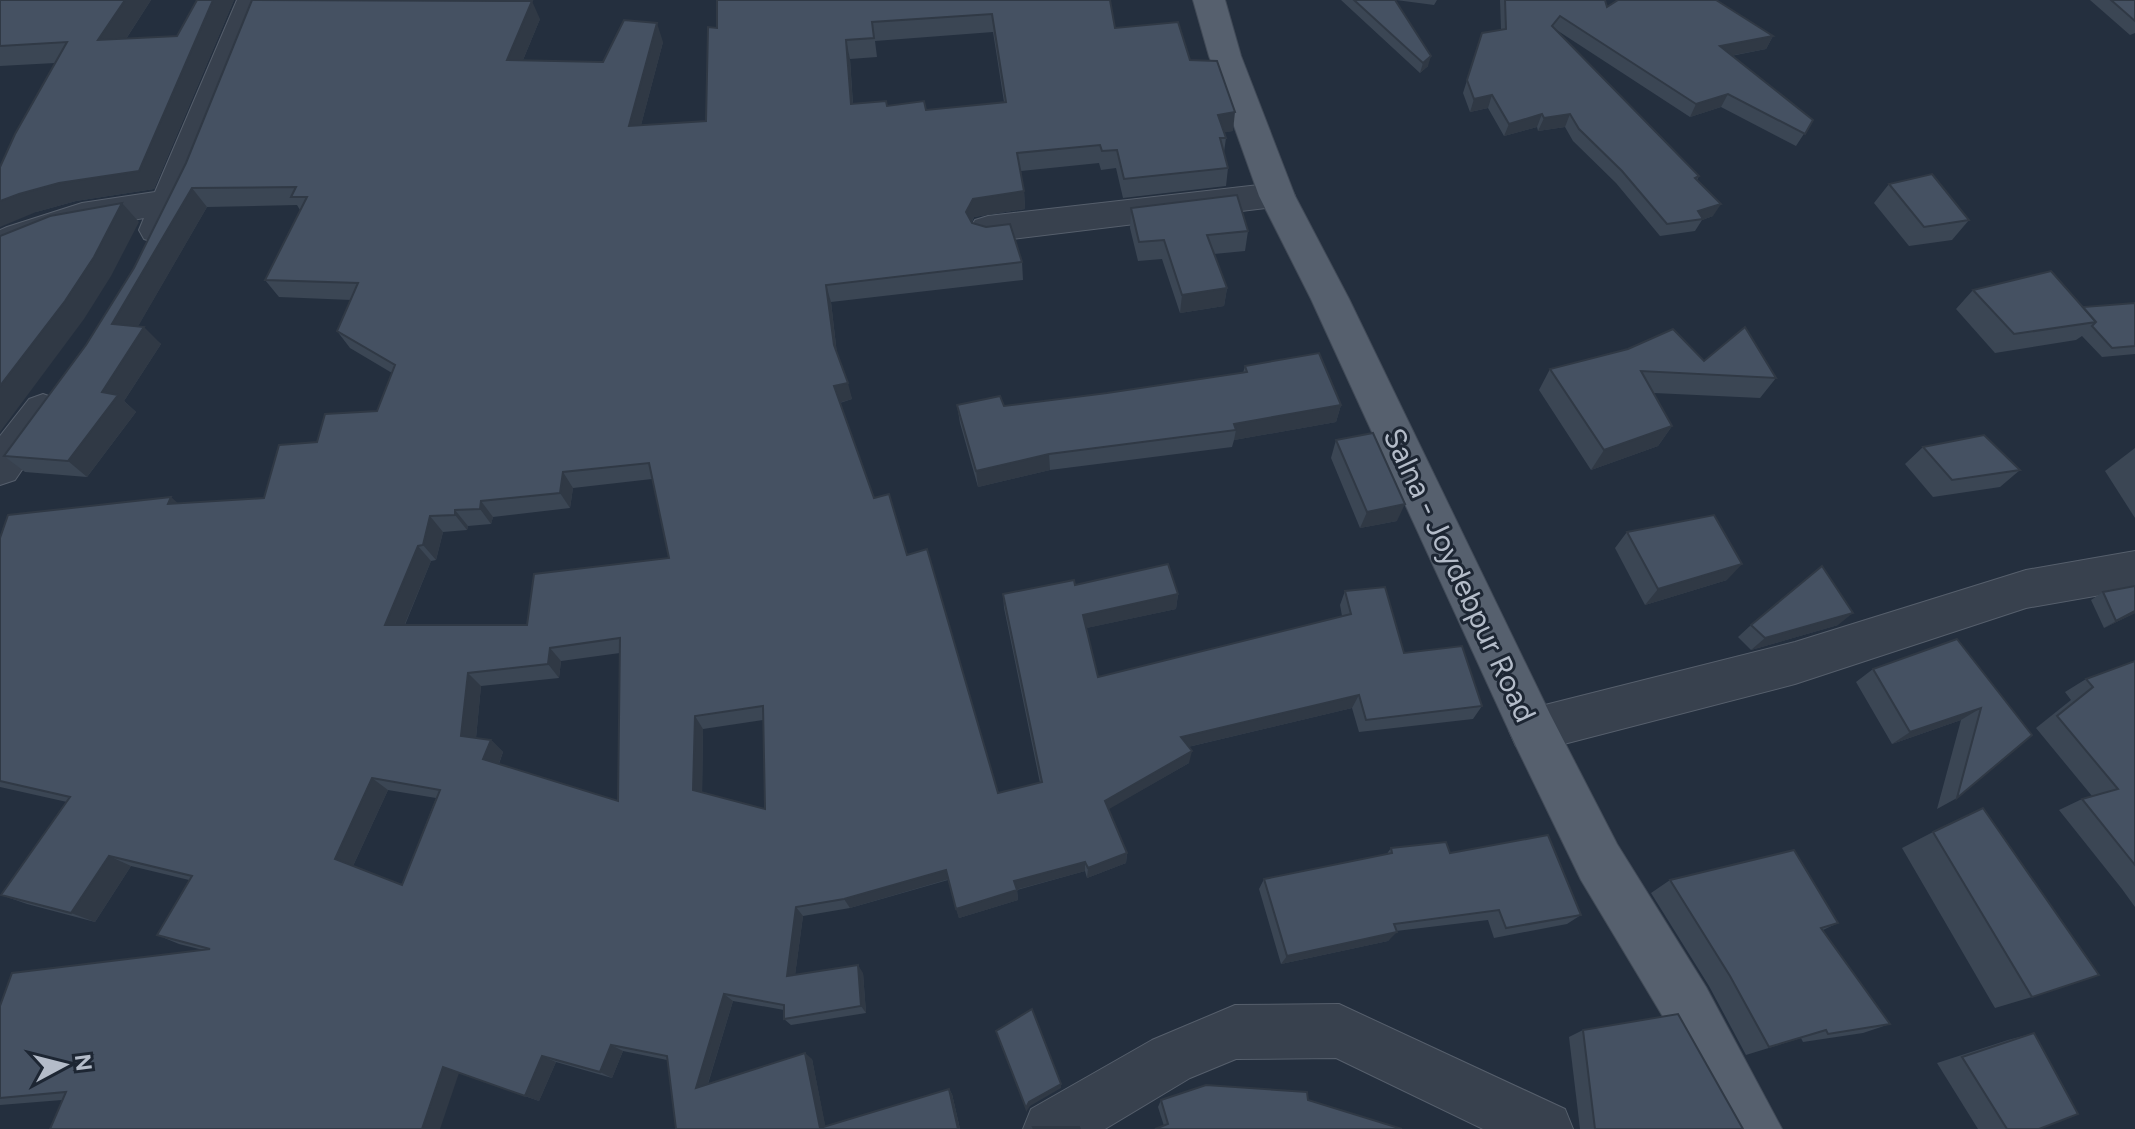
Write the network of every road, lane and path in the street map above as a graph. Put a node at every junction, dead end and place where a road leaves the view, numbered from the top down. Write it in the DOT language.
graph roads {
  1 [pos="253,0"];
  2 [pos="1209,0"];
  3 [pos="1277,196"];
  4 [pos="169,203"];
  5 [pos="988,229"];
  6 [pos="0,246"];
  7 [pos="141,261"];
  8 [pos="66,378"];
  9 [pos="0,468"];
  10 [pos="2135,570"];
  11 [pos="1533,730"];
  12 [pos="1051,1129"];
  13 [pos="1545,1129"];
  14 [pos="1754,1129"];
  1 -- 4 [label="street"];
  2 -- 3 [label="main road, Salna - Joydebpur Road"];
  3 -- 5 [label="street"];
  3 -- 11 [label="main road, Salna - Joydebpur Road"];
  4 -- 6 [label="street"];
  4 -- 7 [label="street"];
  8 -- 9 [label="street"];
  10 -- 11 [label="street"];
  11 -- 14 [label="main road, Salna - Joydebpur Road"];
  12 -- 13 [label="street"];
}
